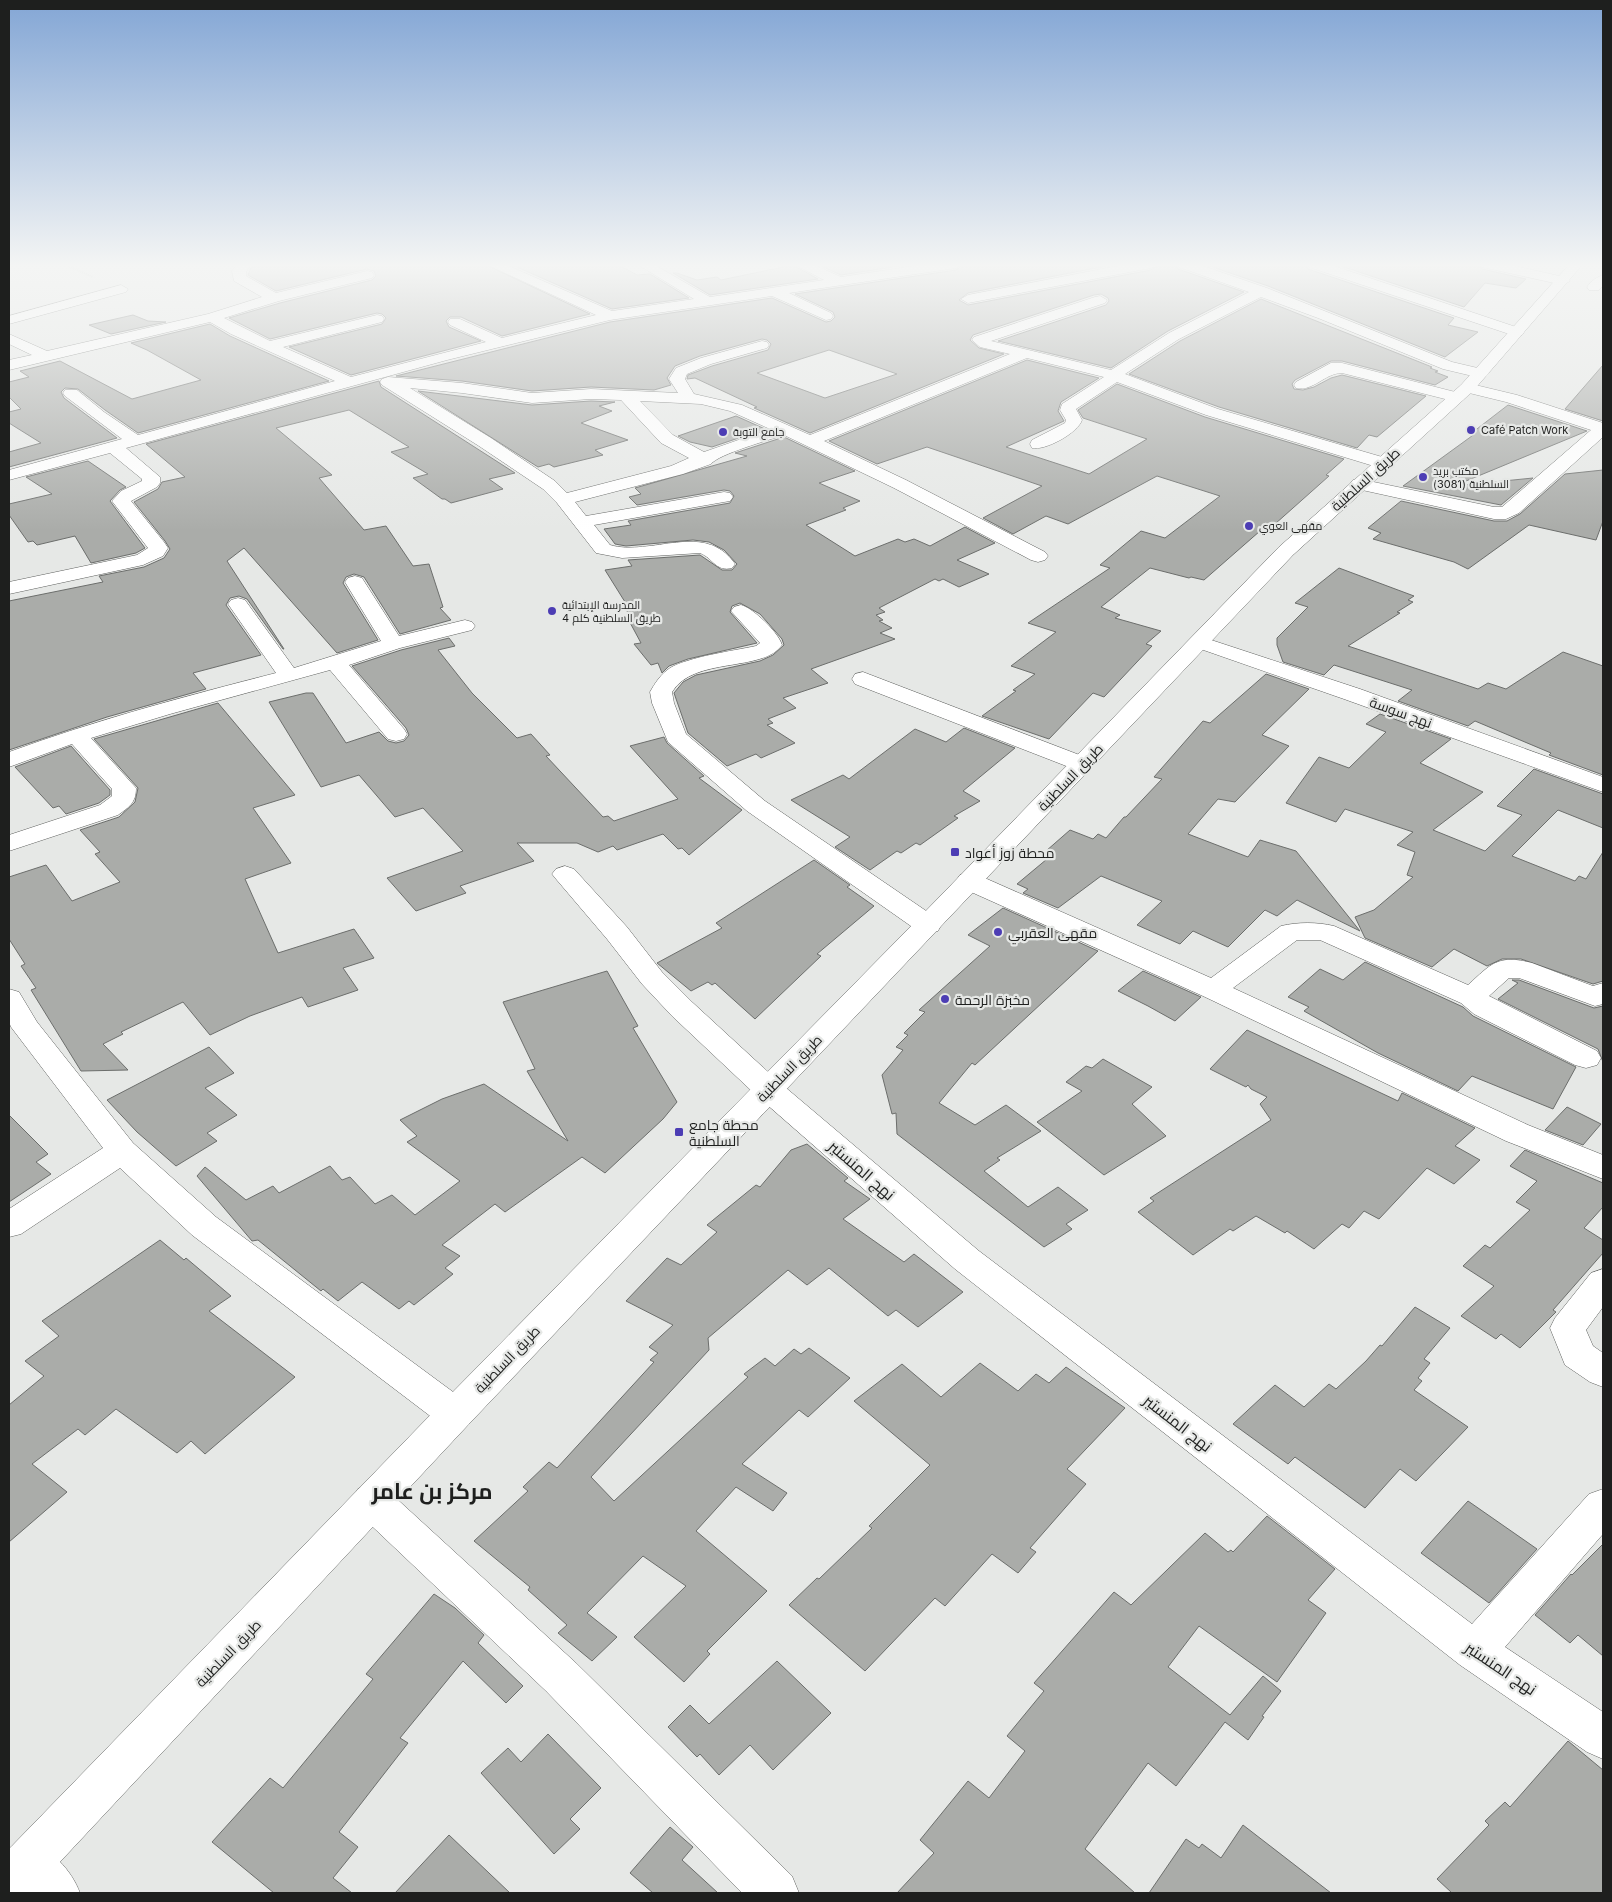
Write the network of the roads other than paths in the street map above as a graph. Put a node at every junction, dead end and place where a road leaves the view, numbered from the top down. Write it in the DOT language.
graph roads {
  1 [pos="39,353"];
  2 [pos="59,353"];
  3 [pos="283,353"];
  4 [pos="464,353"];
  5 [pos="735,353"];
  6 [pos="1026,353"];
  7 [pos="1148,353"];
  8 [pos="1415,353"];
  9 [pos="1498,353"];
  10 [pos="45,356"];
  11 [pos="9,365"];
  12 [pos="1113,375"];
  13 [pos="382,378"];
  14 [pos="349,382"];
  15 [pos="1302,385"];
  16 [pos="1468,386"];
  17 [pos="70,393"];
  18 [pos="627,397"];
  19 [pos="688,397"];
  20 [pos="1603,429"];
  21 [pos="783,430"];
  22 [pos="136,441"];
  23 [pos="810,441"];
  24 [pos="1038,444"];
  25 [pos="114,448"];
  26 [pos="705,460"];
  27 [pos="1383,463"];
  28 [pos="9,475"];
  29 [pos="1359,484"];
  30 [pos="724,497"];
  31 [pos="563,499"];
  32 [pos="582,522"];
  33 [pos="1038,556"];
  34 [pos="725,564"];
  35 [pos="355,582"];
  36 [pos="9,588"];
  37 [pos="238,604"];
  38 [pos="741,610"];
  39 [pos="465,626"];
  40 [pos="1198,642"];
  41 [pos="393,644"];
  42 [pos="334,661"];
  43 [pos="289,676"];
  44 [pos="863,679"];
  45 [pos="396,734"];
  46 [pos="76,735"];
  47 [pos="9,760"];
  48 [pos="1082,764"];
  49 [pos="1603,785"];
  50 [pos="9,843"];
  51 [pos="564,874"];
  52 [pos="969,881"];
  53 [pos="928,925"];
  54 [pos="1213,990"];
  55 [pos="1603,992"];
  56 [pos="1471,997"];
  57 [pos="9,998"];
  58 [pos="1586,1058"];
  59 [pos="768,1089"];
  60 [pos="122,1151"];
  61 [pos="1603,1168"];
  62 [pos="9,1225"];
  63 [pos="1603,1282"];
  64 [pos="1603,1372"];
  65 [pos="454,1414"];
  66 [pos="372,1501"];
  67 [pos="1603,1506"];
  68 [pos="1475,1651"];
  69 [pos="1603,1737"];
  70 [pos="31,1879"];
  71 [pos="775,1893"];
  1 -- 10 [label="street"];
  2 -- 10 [label="street"];
  3 -- 14 [label="street"];
  4 -- 13 [label="street"];
  5 -- 19 [label="street"];
  6 -- 12 [label="street"];
  6 -- 23 [label="street"];
  7 -- 12 [label="street"];
  8 -- 16 [label="street"];
  9 -- 16 [label="street, طريق السلطنية"];
  10 -- 11 [label="street"];
  12 -- 24 [label="street"];
  12 -- 27 [label="street"];
  13 -- 14 [label="street"];
  13 -- 18 [label="street"];
  13 -- 31 [label="street"];
  14 -- 22 [label="street"];
  15 -- 16 [label="street"];
  16 -- 20 [label="street"];
  16 -- 27 [label="street, طريق السلطنية"];
  17 -- 22 [label="street"];
  18 -- 19 [label="street"];
  18 -- 26 [label="street"];
  19 -- 21 [label="street"];
  20 -- 29 [label="street"];
  21 -- 23 [label="street"];
  21 -- 26 [label="street"];
  22 -- 25 [label="street"];
  23 -- 33 [label="street"];
  25 -- 28 [label="street"];
  25 -- 36 [label="street"];
  26 -- 31 [label="street"];
  27 -- 29 [label="street, طريق السلطنية"];
  29 -- 40 [label="street, طريق السلطنية"];
  30 -- 32 [label="street"];
  31 -- 32 [label="street"];
  32 -- 34 [label="street"];
  35 -- 41 [label="street"];
  37 -- 43 [label="street"];
  38 -- 53 [label="street"];
  39 -- 41 [label="street"];
  40 -- 48 [label="street, طريق السلطنية"];
  40 -- 49 [label="street, نهج سوسة"];
  41 -- 42 [label="street"];
  42 -- 43 [label="street"];
  42 -- 45 [label="street"];
  43 -- 46 [label="street"];
  44 -- 48 [label="street"];
  46 -- 47 [label="street"];
  46 -- 50 [label="street"];
  48 -- 52 [label="street, طريق السلطنية"];
  51 -- 59 [label="street, نهج المنستير"];
  52 -- 53 [label="street, طريق السلطنية"];
  52 -- 54 [label="street"];
  53 -- 59 [label="street, طريق السلطنية"];
  54 -- 56 [label="street"];
  54 -- 61 [label="street"];
  55 -- 56 [label="street"];
  56 -- 58 [label="street"];
  57 -- 60 [label="street"];
  59 -- 65 [label="street, طريق السلطنية"];
  59 -- 68 [label="street, نهج المنستير"];
  60 -- 62 [label="street"];
  60 -- 65 [label="street"];
  63 -- 64 [label="street"];
  65 -- 66 [label="street, طريق السلطنية"];
  66 -- 70 [label="street, طريق السلطنية"];
  66 -- 71 [label="street"];
  67 -- 68 [label="street"];
  68 -- 69 [label="street, نهج المنستير"];
}
